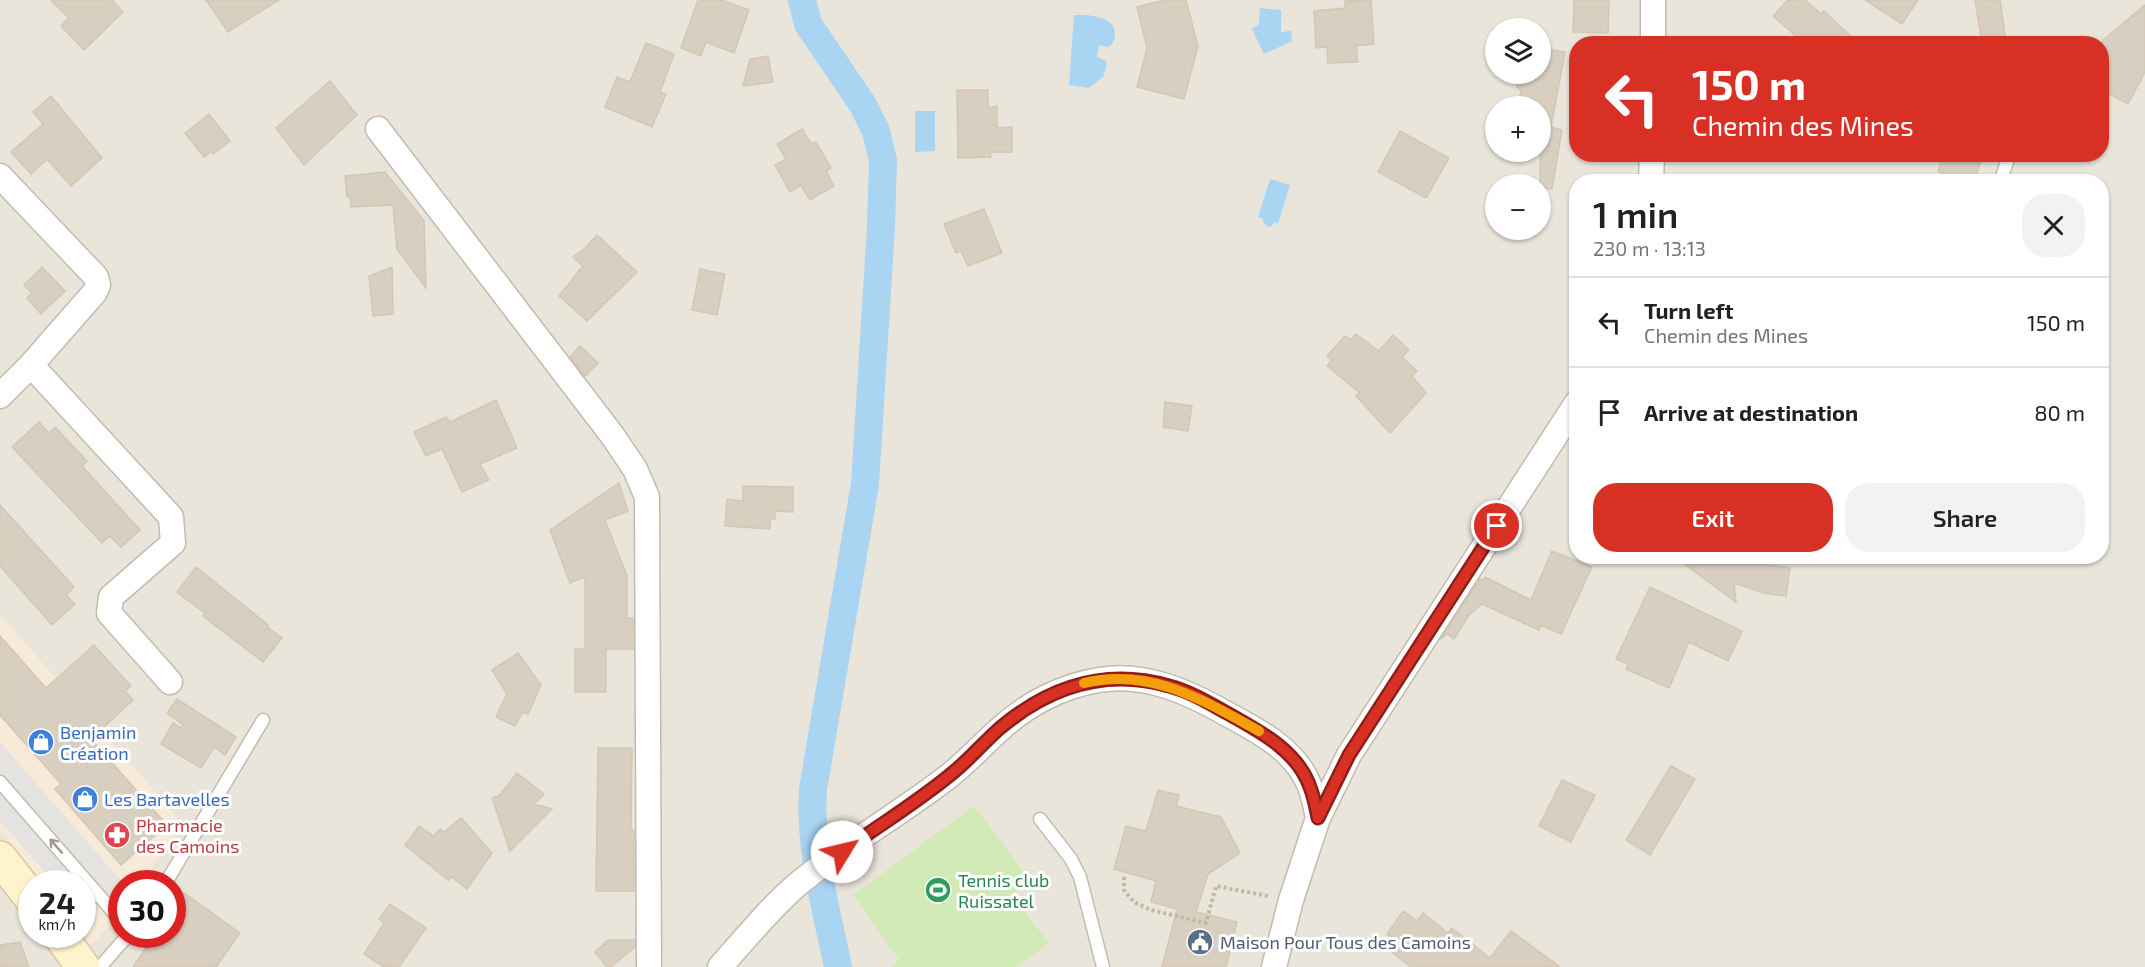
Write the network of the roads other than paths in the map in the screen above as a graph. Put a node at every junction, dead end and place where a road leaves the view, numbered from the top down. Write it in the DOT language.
graph roads {
  1 [pos="1653,0"];
  2 [pos="1653,36"];
  3 [pos="378,129"];
  4 [pos="0,176"];
  5 [pos="31,365"];
  6 [pos="0,396"];
  7 [pos="1569,415"];
  8 [pos="170,682"];
  9 [pos="263,720"];
  10 [pos="0,782"];
  11 [pos="1318,818"];
  12 [pos="1040,819"];
  13 [pos="0,858"];
  14 [pos="173,870"];
  15 [pos="18,881"];
  16 [pos="108,906"];
  17 [pos="117,948"];
  18 [pos="100,967"];
  19 [pos="649,967"];
  20 [pos="720,967"];
  21 [pos="1103,967"];
  22 [pos="1274,967"];
  1 -- 2 [label="street"];
  3 -- 19 [label="street"];
  4 -- 5 [label="street"];
  5 -- 6 [label="street"];
  5 -- 8 [label="street"];
  7 -- 11 [label="street"];
  9 -- 14 [label="lane"];
  16 -- 10 [label="lane, one-way"];
  11 -- 20 [label="street"];
  11 -- 22 [label="street"];
  12 -- 21 [label="lane"];
  13 -- 15 [label="street"];
  17 -- 18 [label="lane"];
}
